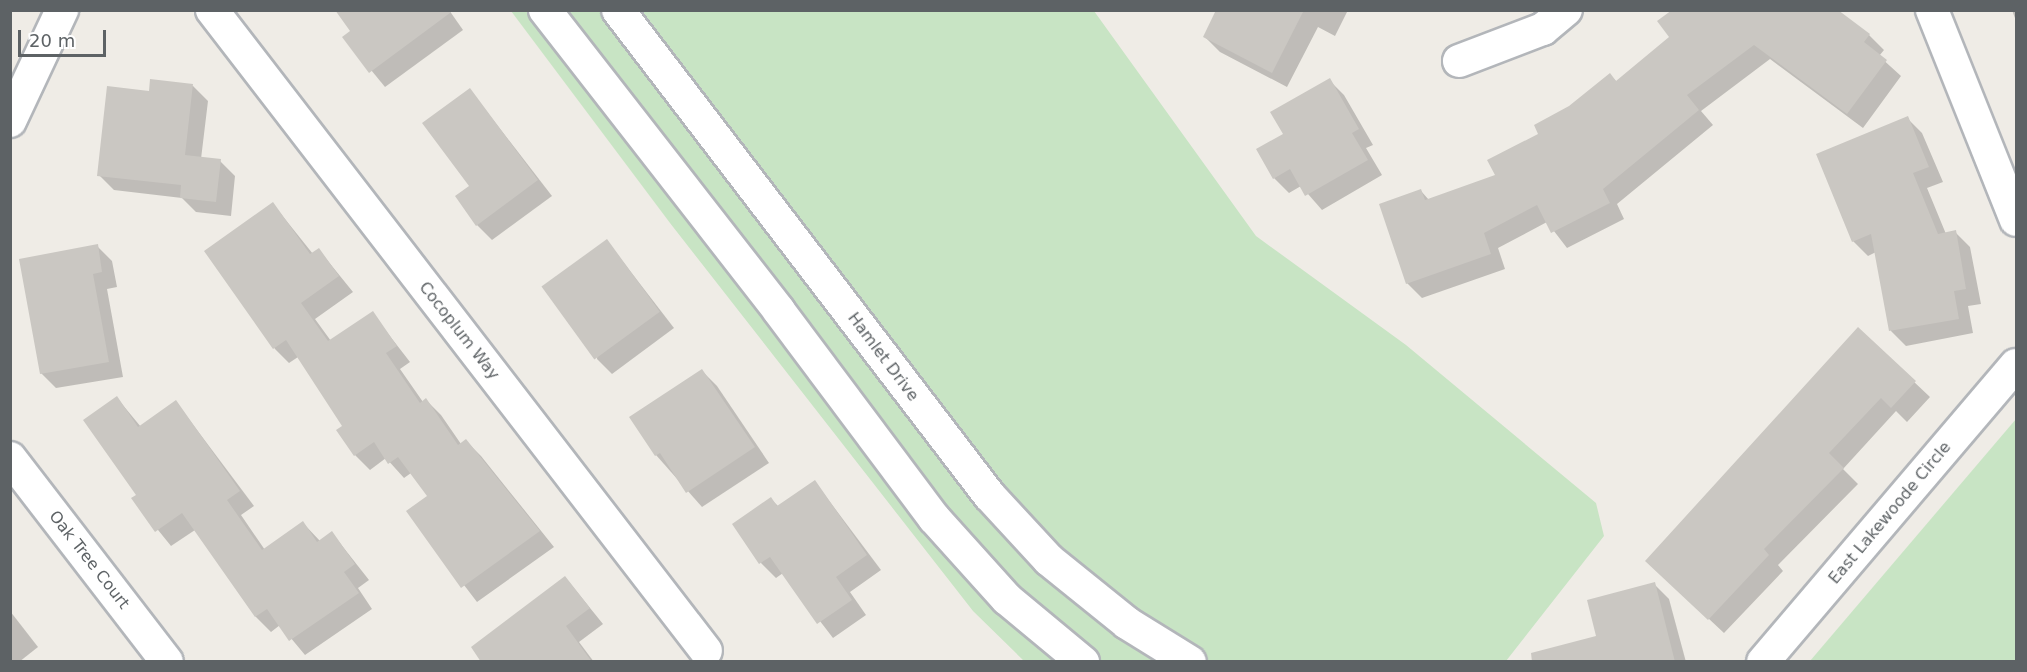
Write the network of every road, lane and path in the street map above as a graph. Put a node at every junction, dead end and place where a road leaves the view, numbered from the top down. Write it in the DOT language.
graph roads {
  1 [pos="62,10"];
  2 [pos="212,10"];
  3 [pos="545,10"];
  4 [pos="618,10"];
  5 [pos="1566,10"];
  6 [pos="1932,10"];
  7 [pos="1459,61"];
  8 [pos="10,121"];
  9 [pos="2016,220"];
  10 [pos="2016,364"];
  11 [pos="10,458"];
  12 [pos="706,651"];
  13 [pos="167,662"];
  14 [pos="1083,662"];
  15 [pos="1190,662"];
  16 [pos="1763,662"];
  1 -- 8 [label="street"];
  2 -- 12 [label="street, Cocoplum Way"];
  3 -- 14 [label="street"];
  4 -- 15 [label="street, Hamlet Drive"];
  5 -- 7 [label="street"];
  6 -- 9 [label="street"];
  10 -- 16 [label="street, East Lakewoode Circle"];
  11 -- 13 [label="street, Oak Tree Court"];
}
